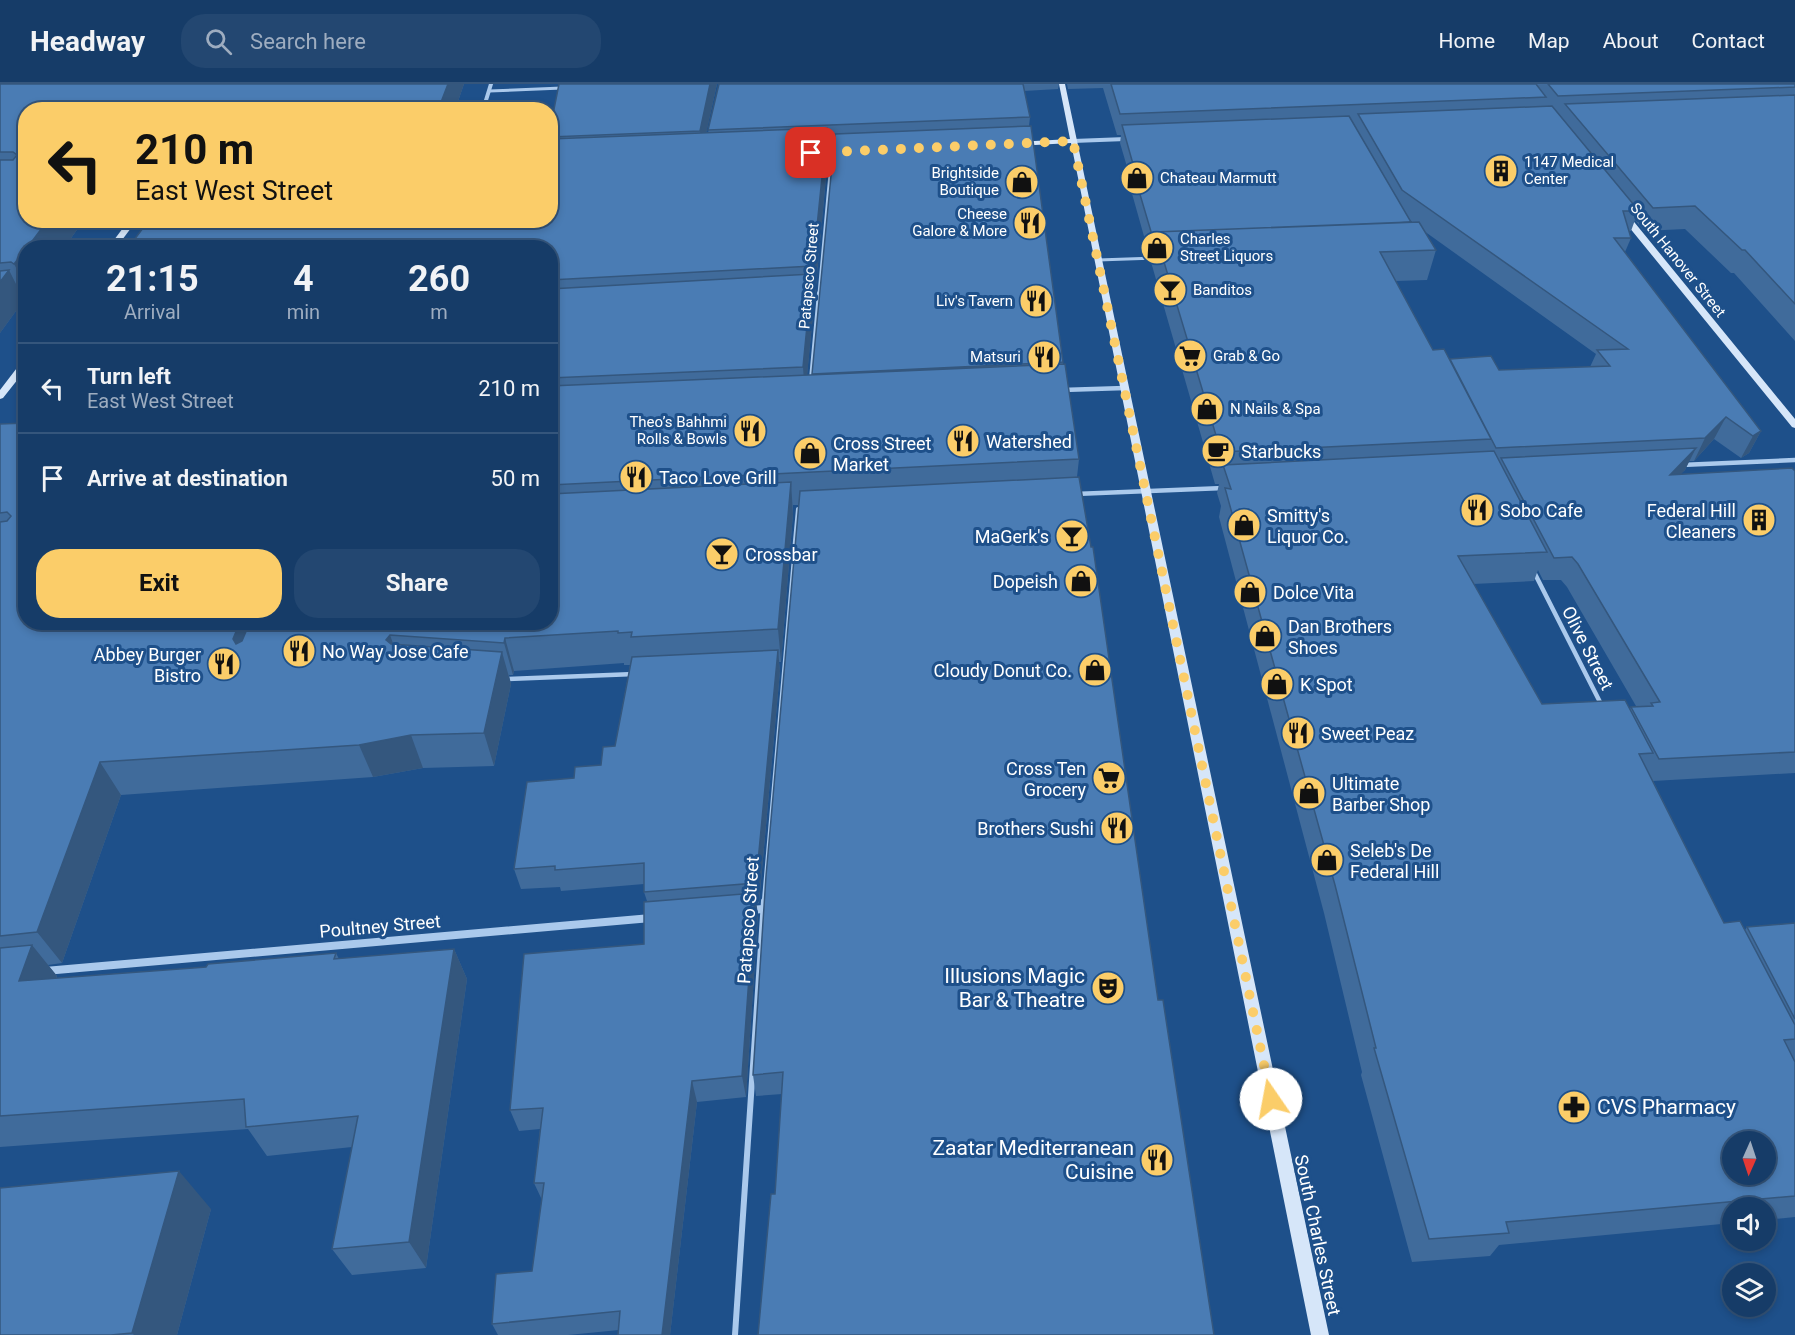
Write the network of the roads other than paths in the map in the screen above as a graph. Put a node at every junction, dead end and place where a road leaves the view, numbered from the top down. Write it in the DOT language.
graph roads {
  1 [pos="491,84"];
  2 [pos="1062,84"];
  3 [pos="570,88"];
  4 [pos="489,91"];
  5 [pos="486,102"];
  6 [pos="1133,139"];
  7 [pos="1073,141"];
  8 [pos="1008,144"];
  9 [pos="843,151"];
  10 [pos="820,152"];
  11 [pos="832,152"];
  12 [pos="1615,204"];
  13 [pos="1162,258"];
  14 [pos="1098,260"];
  15 [pos="818,300"];
  16 [pos="807,301"];
  17 [pos="18,372"];
  18 [pos="1125,388"];
  19 [pos="810,390"];
  20 [pos="1060,390"];
  21 [pos="0,396"];
  22 [pos="1795,425"];
  23 [pos="1795,460"];
  24 [pos="1674,466"];
  25 [pos="1234,487"];
  26 [pos="1146,490"];
  27 [pos="1068,495"];
  28 [pos="810,508"];
  29 [pos="787,509"];
  30 [pos="798,509"];
  31 [pos="1533,569"];
  32 [pos="784,666"];
  33 [pos="774,667"];
  34 [pos="638,674"];
  35 [pos="494,678"];
  36 [pos="1602,707"];
  37 [pos="763,909"];
  38 [pos="739,911"];
  39 [pos="658,917"];
  40 [pos="35,972"];
  41 [pos="735,1335"];
  42 [pos="1320,1335"];
  1 -- 4 [label="street"];
  2 -- 7 [label="street, South Charles Street"];
  3 -- 4 [label="lane"];
  4 -- 5 [label="street"];
  6 -- 7 [label="street"];
  7 -- 8 [label="street"];
  7 -- 14 [label="street, South Charles Street"];
  9 -- 11 [label="street"];
  10 -- 11 [label="street"];
  11 -- 15 [label="lane, Patapsco Street"];
  12 -- 22 [label="street, South Hanover Street"];
  13 -- 14 [label="lane"];
  14 -- 18 [label="street, South Charles Street"];
  15 -- 16 [label="lane"];
  15 -- 19 [label="lane, Patapsco Street"];
  17 -- 21 [label="street"];
  18 -- 20 [label="street"];
  18 -- 26 [label="street, South Charles Street"];
  23 -- 24 [label="street"];
  25 -- 26 [label="street"];
  26 -- 27 [label="street"];
  26 -- 42 [label="street, South Charles Street"];
  28 -- 30 [label="street"];
  29 -- 30 [label="street"];
  30 -- 32 [label="lane, Patapsco Street"];
  31 -- 36 [label="lane, Olive Street"];
  32 -- 33 [label="lane"];
  32 -- 37 [label="lane, Patapsco Street"];
  34 -- 35 [label="lane"];
  37 -- 38 [label="street"];
  37 -- 41 [label="lane, Patapsco Street"];
  39 -- 40 [label="street, Poultney Street"];
}
